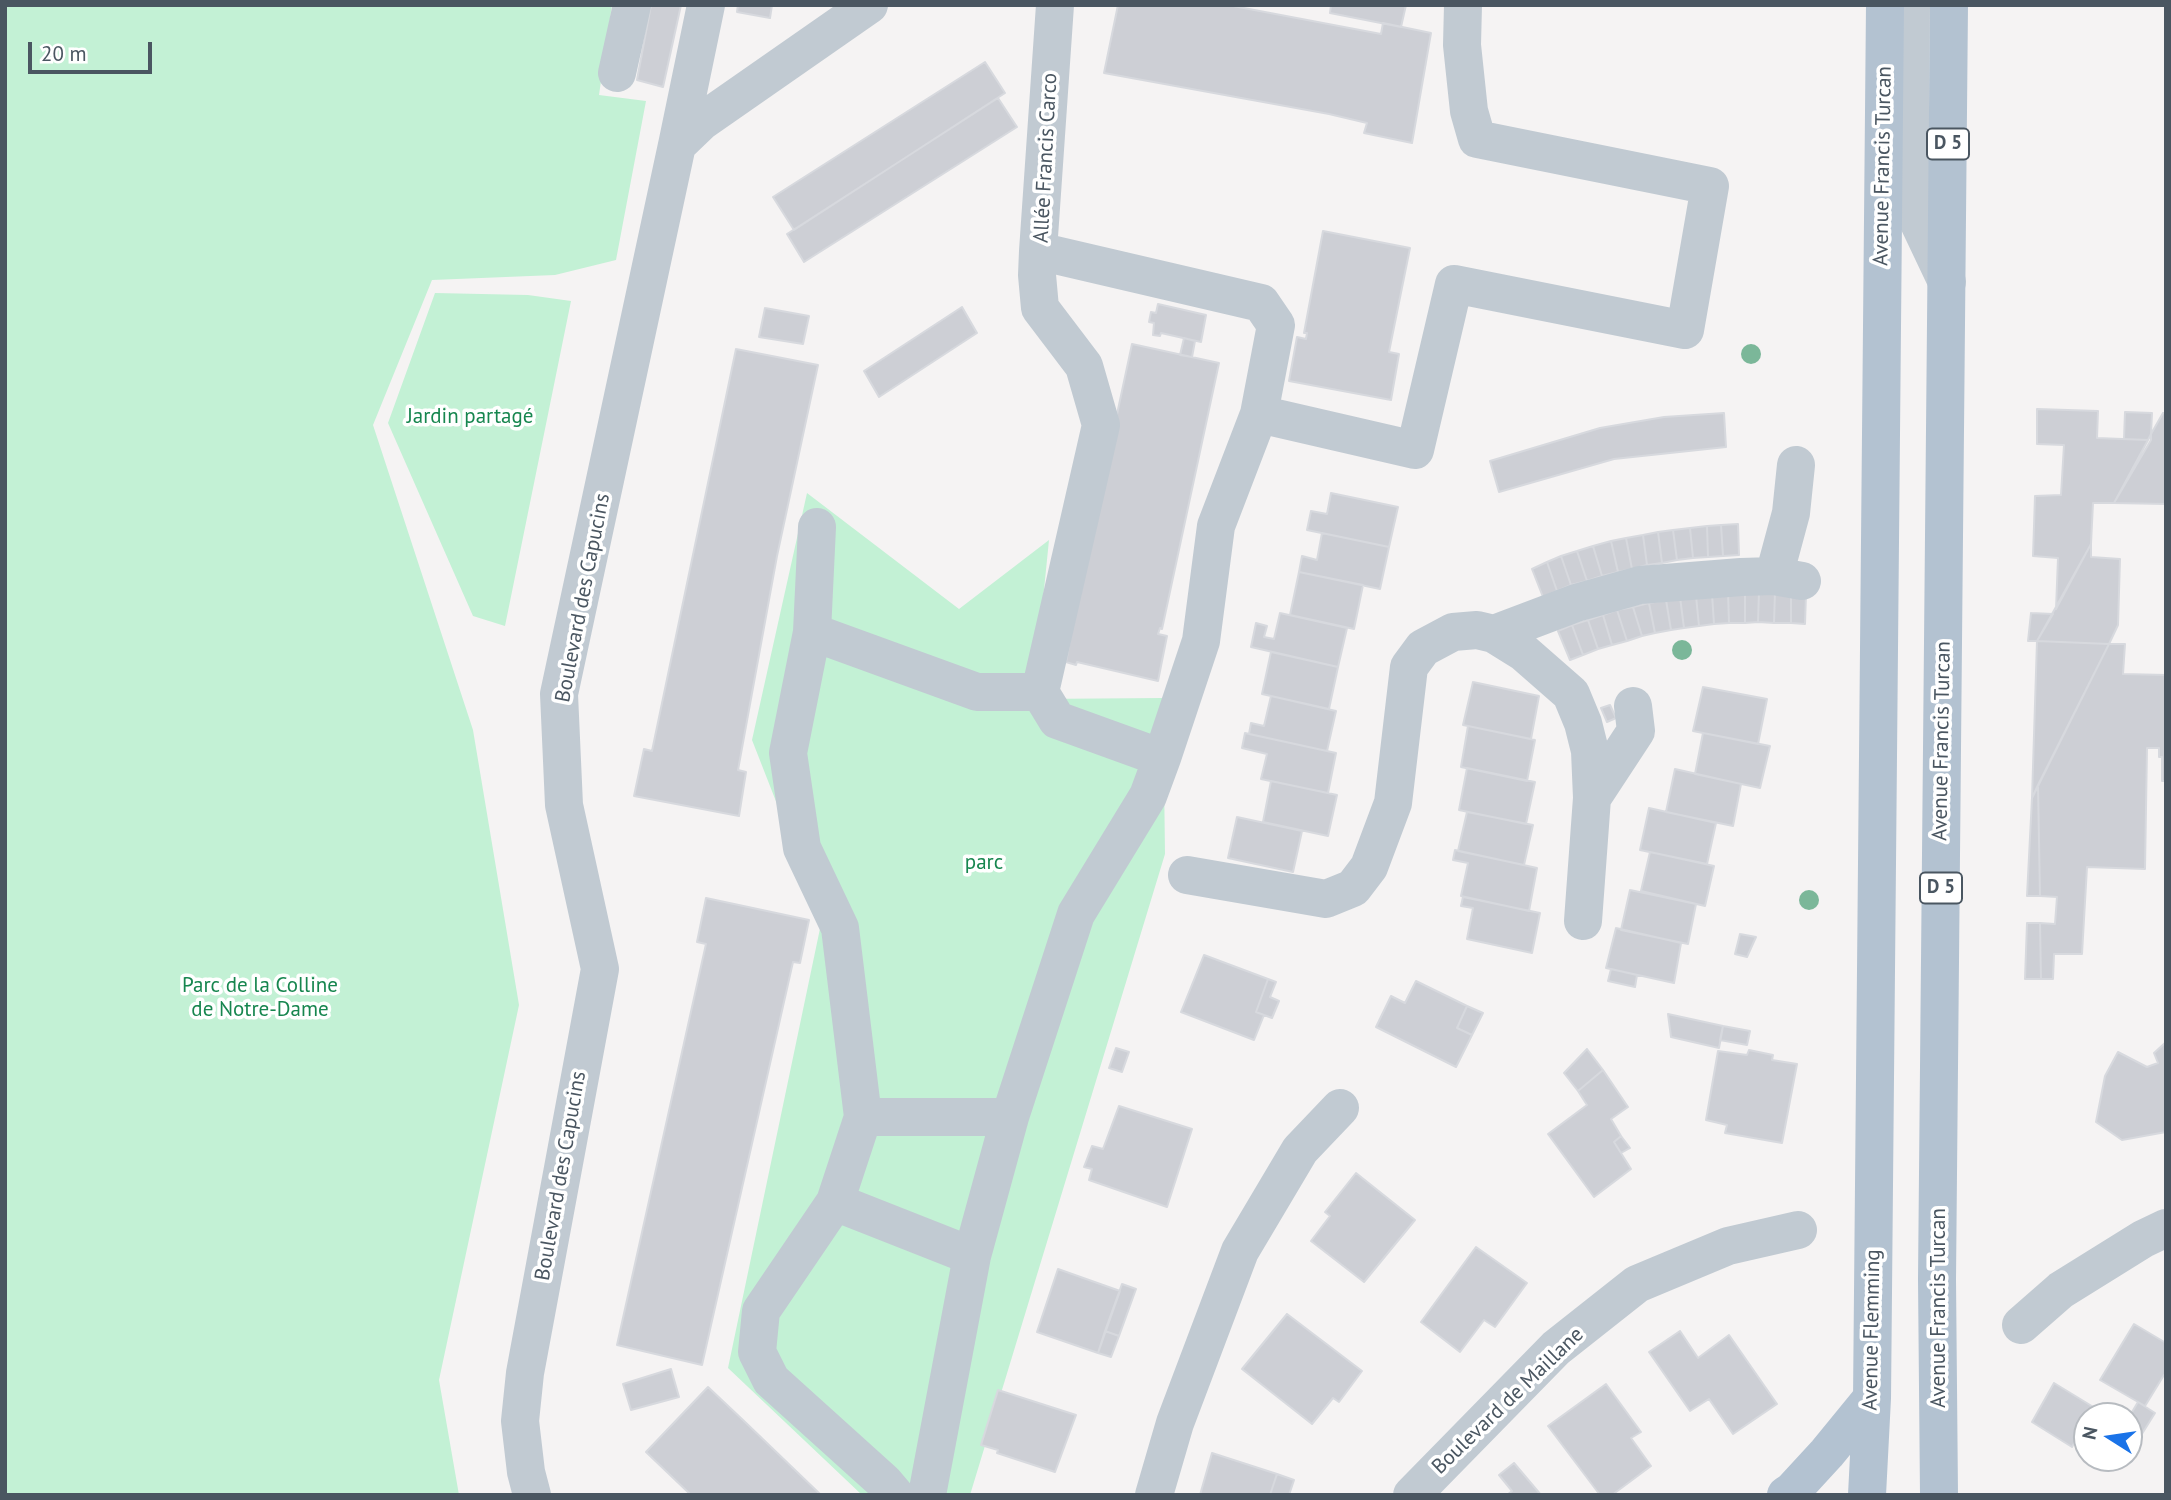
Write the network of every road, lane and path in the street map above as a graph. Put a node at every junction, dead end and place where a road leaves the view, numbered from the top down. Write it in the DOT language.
graph roads {
  1 [pos="632,5"];
  2 [pos="706,5"];
  3 [pos="869,5"];
  4 [pos="1055,5"];
  5 [pos="1463,5"];
  6 [pos="1885,5"];
  7 [pos="1911,5"];
  8 [pos="1949,5"];
  9 [pos="617,73"];
  10 [pos="677,145"];
  11 [pos="1038,251"];
  12 [pos="1947,282"];
  13 [pos="1259,414"];
  14 [pos="1796,465"];
  15 [pos="817,527"];
  16 [pos="812,632"];
  17 [pos="1494,634"];
  18 [pos="1040,692"];
  19 [pos="1633,706"];
  20 [pos="1162,758"];
  21 [pos="1592,798"];
  22 [pos="1188,875"];
  23 [pos="1583,921"];
  24 [pos="1340,1108"];
  25 [pos="863,1117"];
  26 [pos="1010,1117"];
  27 [pos="1873,1166"];
  28 [pos="835,1202"];
  29 [pos="2166,1228"];
  30 [pos="1798,1230"];
  31 [pos="972,1256"];
  32 [pos="2021,1325"];
  33 [pos="1872,1398"];
  34 [pos="1793,1494"];
  35 [pos="532,1495"];
  36 [pos="895,1495"];
  37 [pos="927,1495"];
  38 [pos="1154,1495"];
  39 [pos="1412,1495"];
  40 [pos="1867,1495"];
  41 [pos="1882,1495"];
  42 [pos="1939,1495"];
  1 -- 9 [label="street"];
  2 -- 10 [label="street, Boulevard des Capucins"];
  3 -- 10 [label="street"];
  4 -- 11 [label="street, Allée Francis Carco"];
  5 -- 13 [label="street"];
  6 -- 27 [label="main road, Avenue Francis Turcan"];
  7 -- 12 [label="street, Avenue Francis Turcan"];
  8 -- 12 [label="main road, Avenue Francis Turcan / D 5"];
  10 -- 35 [label="street, Boulevard des Capucins"];
  11 -- 13 [label="street, Allée Francis Carco"];
  11 -- 18 [label="street"];
  12 -- 42 [label="main road, Avenue Francis Turcan / D 5"];
  13 -- 20 [label="street"];
  14 -- 17 [label="street"];
  15 -- 16 [label="street"];
  16 -- 18 [label="street"];
  16 -- 25 [label="street"];
  17 -- 21 [label="street"];
  17 -- 22 [label="street"];
  18 -- 20 [label="street"];
  19 -- 21 [label="street"];
  20 -- 26 [label="street"];
  21 -- 23 [label="street"];
  24 -- 38 [label="street"];
  25 -- 26 [label="street"];
  25 -- 28 [label="street"];
  26 -- 31 [label="street"];
  27 -- 33 [label="main road, Avenue Flemming"];
  27 -- 41 [label="main road"];
  28 -- 31 [label="street"];
  28 -- 36 [label="street"];
  29 -- 32 [label="street"];
  30 -- 39 [label="street, Boulevard de Maillane"];
  31 -- 37 [label="street"];
  33 -- 34 [label="main road"];
  33 -- 40 [label="main road, Avenue Flemming"];
}
